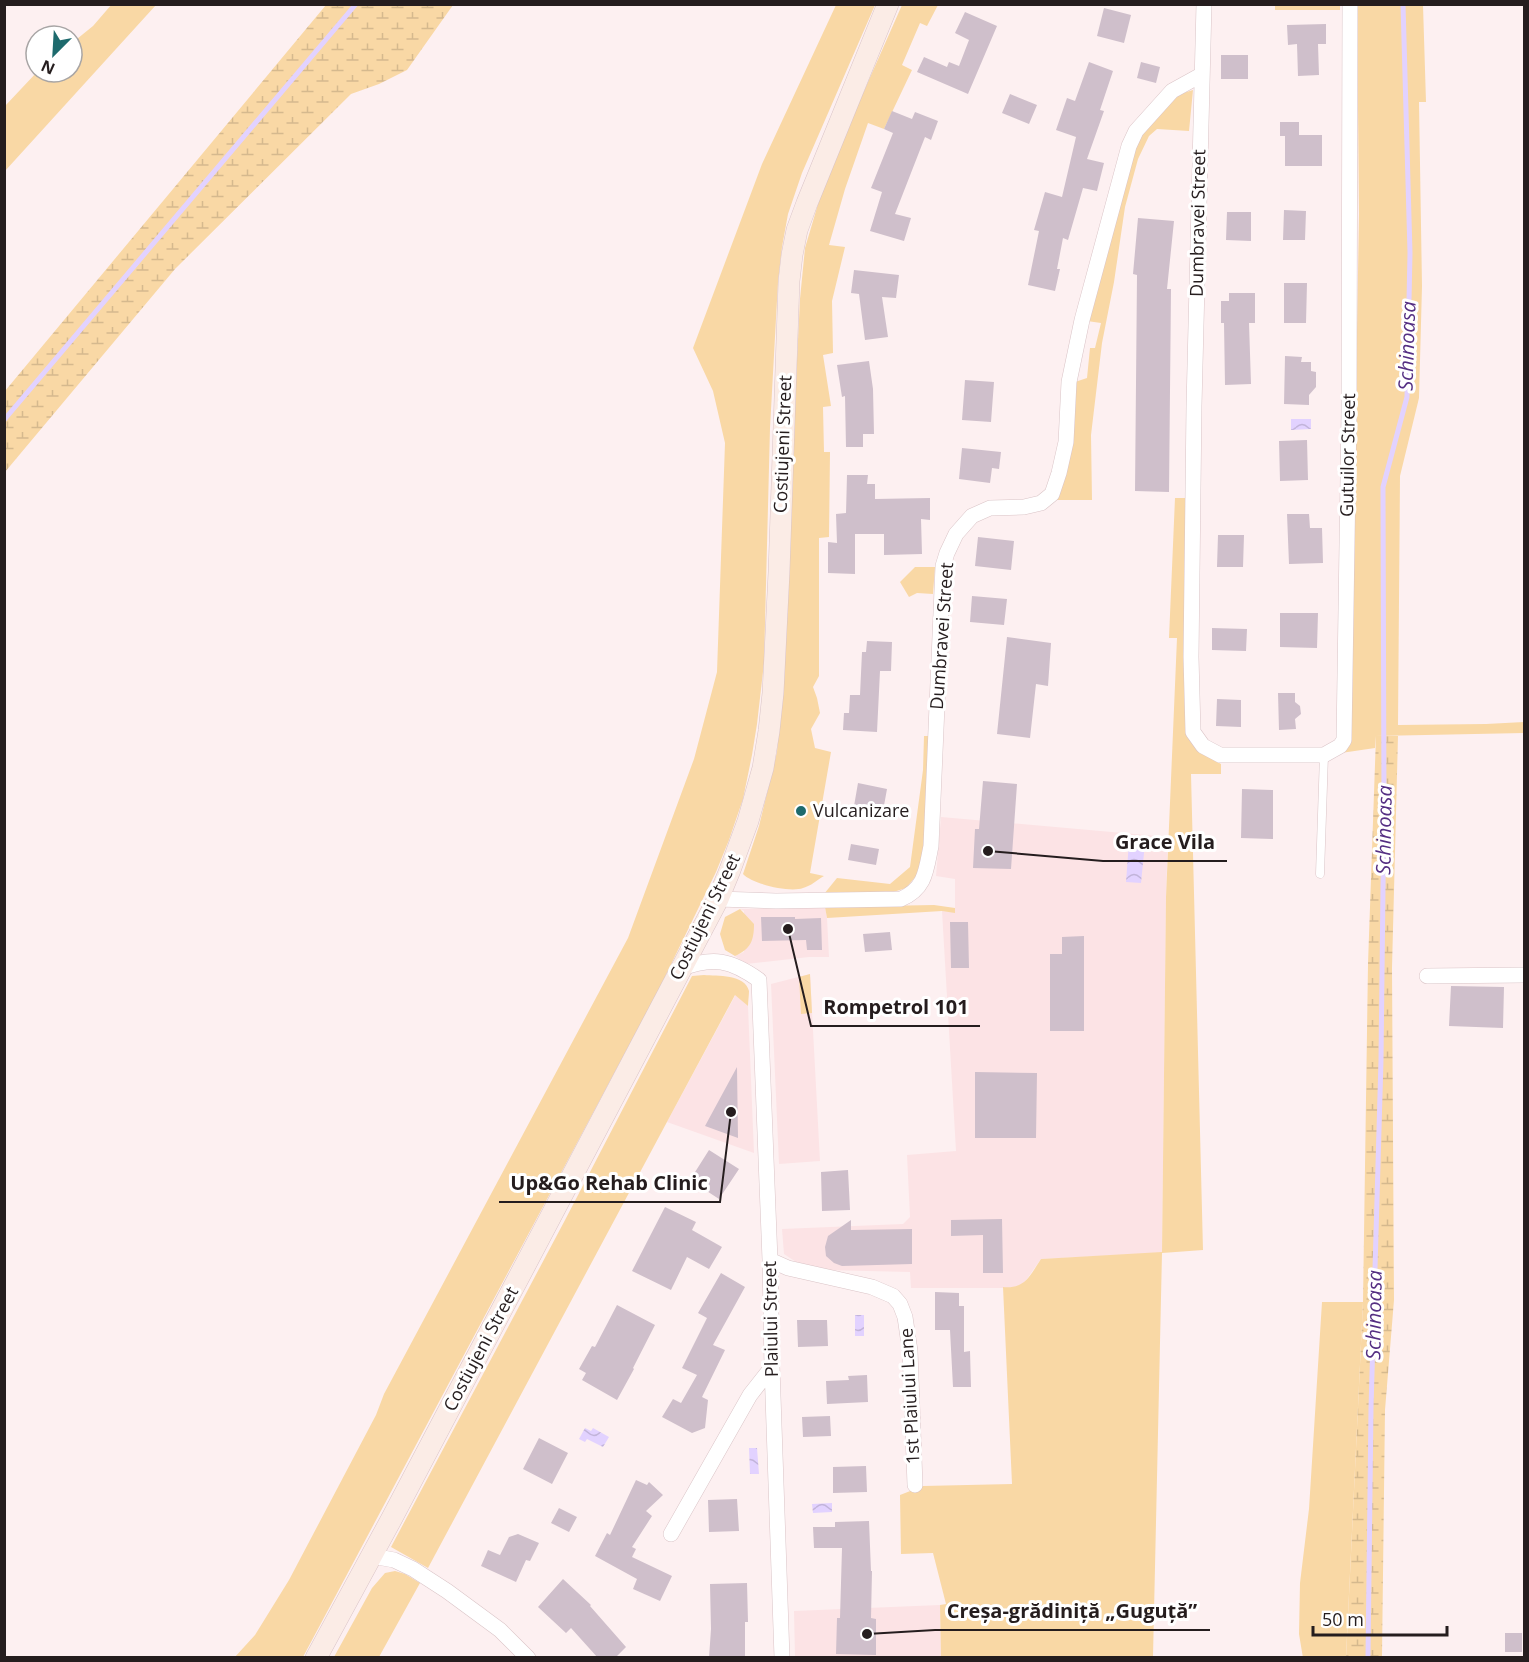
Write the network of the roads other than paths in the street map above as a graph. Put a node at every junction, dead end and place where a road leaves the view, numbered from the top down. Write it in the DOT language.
graph roads {
  1 [pos="888,4"];
  2 [pos="1204,4"];
  3 [pos="1350,4"];
  4 [pos="1201,75"];
  5 [pos="1324,755"];
  6 [pos="1320,874"];
  7 [pos="717,899"];
  8 [pos="680,969"];
  9 [pos="1524,975"];
  10 [pos="1427,976"];
  11 [pos="770,1260"];
  12 [pos="772,1367"];
  13 [pos="915,1485"];
  14 [pos="670,1534"];
  15 [pos="372,1556"];
  16 [pos="316,1658"];
  17 [pos="528,1658"];
  18 [pos="782,1658"];
  1 -- 7 [label="street, Costiujeni Street"];
  2 -- 4 [label="street, Dumbravei Street"];
  3 -- 5 [label="street, Gutuilor Street"];
  4 -- 5 [label="street, Dumbravei Street"];
  4 -- 7 [label="street, Dumbravei Street"];
  5 -- 6 [label="lane"];
  7 -- 8 [label="street, Costiujeni Street"];
  8 -- 11 [label="street, Plaiului Street"];
  8 -- 15 [label="street, Costiujeni Street"];
  9 -- 10 [label="street"];
  11 -- 12 [label="street, Plaiului Street"];
  11 -- 13 [label="street, 1st Plaiului Lane"];
  12 -- 14 [label="street"];
  12 -- 18 [label="street, Plaiului Street"];
  15 -- 16 [label="street, Costiujeni Street"];
  15 -- 17 [label="street"];
}
